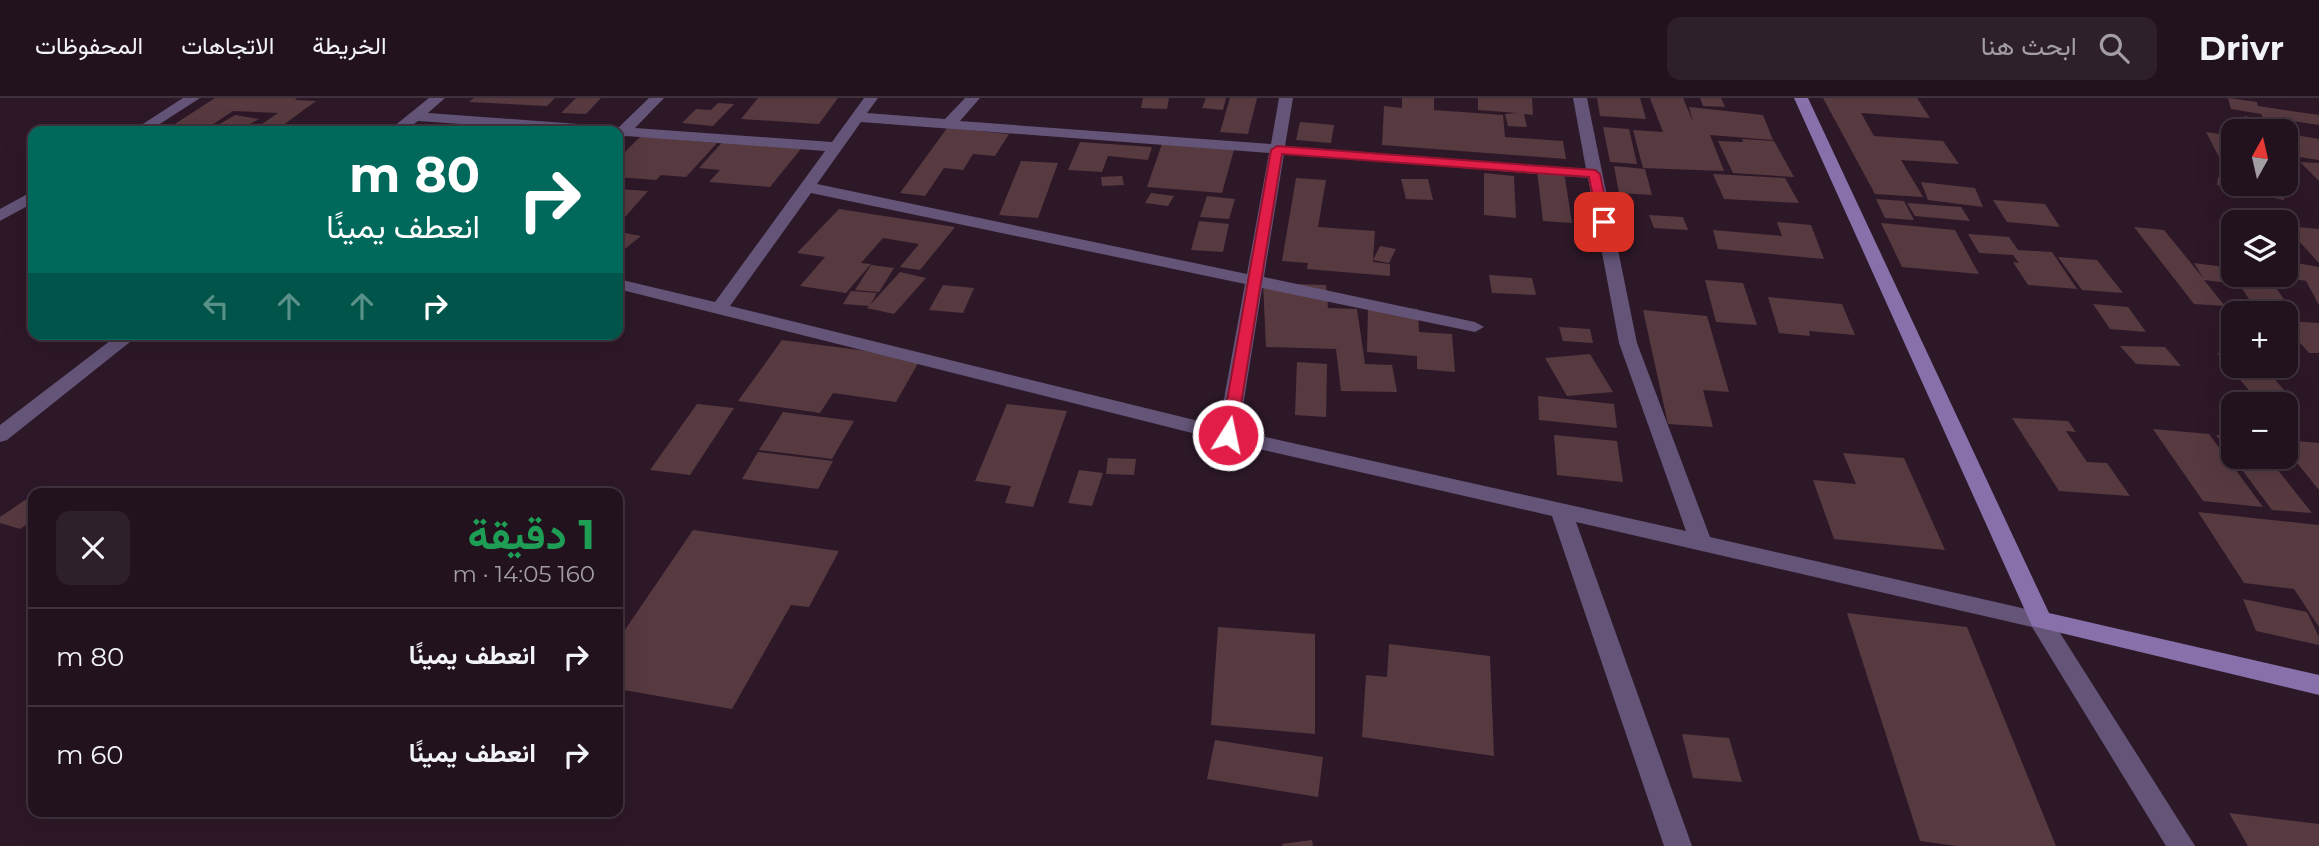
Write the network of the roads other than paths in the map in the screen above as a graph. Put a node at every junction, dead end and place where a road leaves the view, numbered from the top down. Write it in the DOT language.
graph roads {
  1 [pos="193,98"];
  2 [pos="438,98"];
  3 [pos="657,98"];
  4 [pos="871,98"];
  5 [pos="973,98"];
  6 [pos="1286,98"];
  7 [pos="1580,98"];
  8 [pos="1801,98"];
  9 [pos="415,116"];
  10 [pos="857,117"];
  11 [pos="949,124"];
  12 [pos="147,126"];
  13 [pos="402,126"];
  14 [pos="536,126"];
  15 [pos="623,131"];
  16 [pos="623,133"];
  17 [pos="835,147"];
  18 [pos="1277,150"];
  19 [pos="1595,174"];
  20 [pos="807,187"];
  21 [pos="28,199"];
  22 [pos="0,216"];
  23 [pos="1255,279"];
  24 [pos="623,285"];
  25 [pos="719,309"];
  26 [pos="1475,327"];
  27 [pos="123,340"];
  28 [pos="0,435"];
  29 [pos="1228,435"];
  30 [pos="1561,511"];
  31 [pos="1701,543"];
  32 [pos="2040,620"];
  33 [pos="2319,685"];
  34 [pos="1678,846"];
  35 [pos="2181,846"];
  1 -- 12 [label="street"];
  2 -- 9 [label="street"];
  3 -- 15 [label="street"];
  4 -- 10 [label="street"];
  5 -- 11 [label="street"];
  6 -- 18 [label="street"];
  7 -- 19 [label="street"];
  8 -- 32 [label="street"];
  9 -- 13 [label="street"];
  9 -- 14 [label="street"];
  10 -- 11 [label="street"];
  10 -- 17 [label="street"];
  11 -- 18 [label="street"];
  16 -- 17 [label="street"];
  17 -- 20 [label="street"];
  18 -- 19 [label="street"];
  18 -- 23 [label="street"];
  19 -- 31 [label="street"];
  20 -- 23 [label="street"];
  20 -- 25 [label="street"];
  21 -- 22 [label="street"];
  23 -- 26 [label="street"];
  23 -- 29 [label="street"];
  24 -- 25 [label="street"];
  25 -- 29 [label="street"];
  27 -- 28 [label="street"];
  29 -- 30 [label="street"];
  30 -- 31 [label="street"];
  30 -- 34 [label="street"];
  31 -- 32 [label="street"];
  32 -- 33 [label="street"];
  32 -- 35 [label="street"];
}
